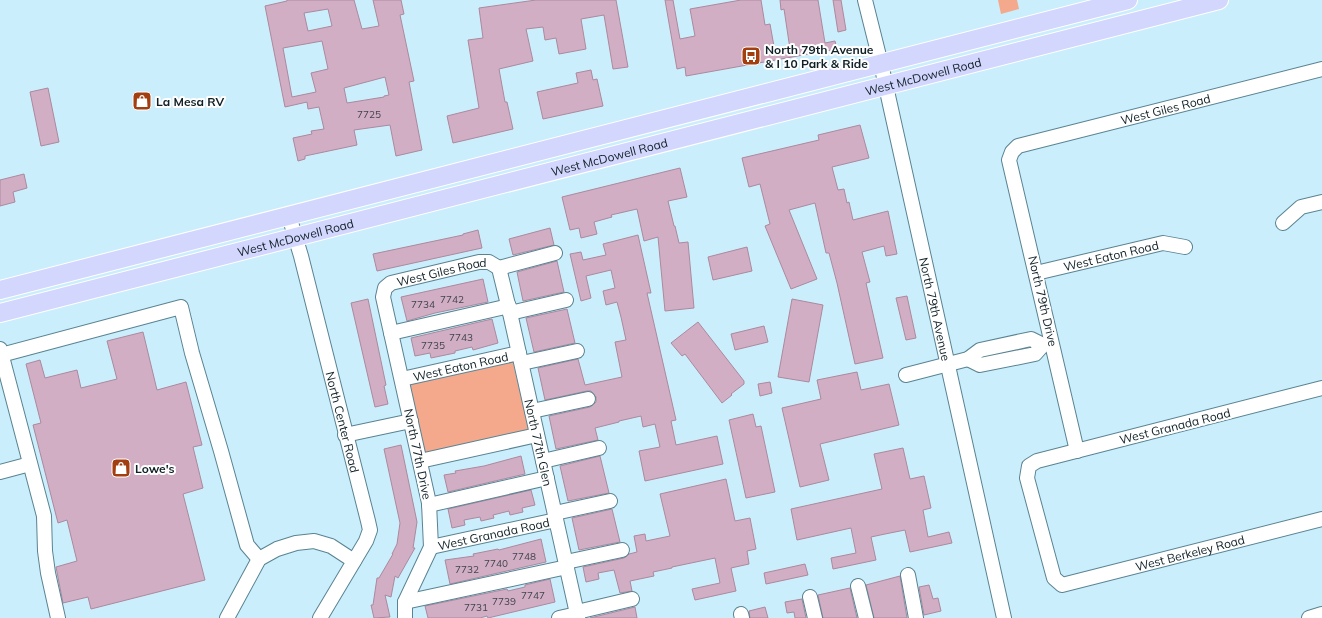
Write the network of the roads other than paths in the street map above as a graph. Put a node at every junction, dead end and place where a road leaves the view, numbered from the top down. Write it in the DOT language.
graph roads {
  1 [pos="865,0"];
  2 [pos="1128,0"];
  3 [pos="1219,0"];
  4 [pos="881,64"];
  5 [pos="1322,69"];
  6 [pos="886,86"];
  7 [pos="676,116"];
  8 [pos="1012,152"];
  9 [pos="531,153"];
  10 [pos="591,161"];
  11 [pos="536,175"];
  12 [pos="1322,202"];
  13 [pos="289,216"];
  14 [pos="1283,223"];
  15 [pos="296,237"];
  16 [pos="1185,247"];
  17 [pos="555,253"];
  18 [pos="499,268"];
  19 [pos="1036,273"];
  20 [pos="385,288"];
  21 [pos="0,290"];
  22 [pos="566,300"];
  23 [pos="510,309"];
  24 [pos="0,313"];
  25 [pos="391,333"];
  26 [pos="1048,344"];
  27 [pos="577,351"];
  28 [pos="1,352"];
  29 [pos="520,358"];
  30 [pos="948,364"];
  31 [pos="906,375"];
  32 [pos="402,380"];
  33 [pos="1322,388"];
  34 [pos="588,399"];
  35 [pos="532,411"];
  36 [pos="411,421"];
  37 [pos="346,435"];
  38 [pos="537,435"];
  39 [pos="598,448"];
  40 [pos="1077,451"];
  41 [pos="420,461"];
  42 [pos="543,461"];
  43 [pos="30,464"];
  44 [pos="0,472"];
  45 [pos="547,478"];
  46 [pos="610,501"];
  47 [pos="429,505"];
  48 [pos="555,516"];
  49 [pos="1322,519"];
  50 [pos="431,547"];
  51 [pos="622,550"];
  52 [pos="259,559"];
  53 [pos="354,561"];
  54 [pos="567,565"];
  55 [pos="908,575"];
  56 [pos="1058,582"];
  57 [pos="858,586"];
  58 [pos="810,597"];
  59 [pos="632,599"];
  60 [pos="405,602"];
  61 [pos="1322,614"];
  62 [pos="577,615"];
  63 [pos="58,618"];
  64 [pos="227,618"];
  65 [pos="320,618"];
  66 [pos="405,618"];
  67 [pos="560,618"];
  68 [pos="815,618"];
  69 [pos="866,618"];
  70 [pos="916,618"];
  71 [pos="1004,618"];
  72 [pos="1309,618"];
  1 -- 4 [label="street, North 79th Avenue"];
  2 -- 4 [label="main road, West McDowell Road"];
  3 -- 6 [label="main road, West McDowell Road"];
  4 -- 6 [label="street, North 79th Avenue"];
  4 -- 7 [label="main road, West McDowell Road"];
  5 -- 8 [label="street, West Giles Road"];
  6 -- 10 [label="main road, West McDowell Road"];
  6 -- 30 [label="street, North 79th Avenue"];
  7 -- 9 [label="main road, West McDowell Road"];
  7 -- 10 [label="main road"];
  8 -- 19 [label="street, North 79th Drive"];
  9 -- 11 [label="main road"];
  9 -- 13 [label="main road, West McDowell Road"];
  10 -- 11 [label="main road, West McDowell Road"];
  11 -- 15 [label="main road, West McDowell Road"];
  12 -- 14 [label="street"];
  13 -- 15 [label="street, North Center Road"];
  13 -- 21 [label="main road, West McDowell Road"];
  15 -- 24 [label="main road, West McDowell Road"];
  15 -- 37 [label="street, North Center Road"];
  16 -- 19 [label="street, West Eaton Road"];
  17 -- 18 [label="street"];
  18 -- 20 [label="street, West Giles Road"];
  18 -- 23 [label="street, North 77th Glen"];
  19 -- 26 [label="street, North 79th Drive"];
  20 -- 25 [label="street, North 77th Drive"];
  22 -- 23 [label="street"];
  23 -- 25 [label="street"];
  23 -- 29 [label="street, North 77th Glen"];
  25 -- 32 [label="street, North 77th Drive"];
  26 -- 30 [label="street"];
  26 -- 40 [label="street, North 79th Drive"];
  27 -- 29 [label="street, West Eaton Road"];
  28 -- 43 [label="street"];
  28 -- 52 [label="street"];
  29 -- 32 [label="street, West Eaton Road"];
  29 -- 35 [label="street, North 77th Glen"];
  30 -- 31 [label="street"];
  30 -- 71 [label="street, North 79th Avenue"];
  32 -- 36 [label="street, North 77th Drive"];
  33 -- 40 [label="street, West Granada Road"];
  34 -- 35 [label="street"];
  35 -- 38 [label="street, North 77th Glen"];
  36 -- 37 [label="street"];
  36 -- 41 [label="street, North 77th Drive"];
  37 -- 53 [label="street, North Center Road"];
  38 -- 41 [label="street"];
  38 -- 42 [label="street, North 77th Glen"];
  39 -- 42 [label="street"];
  40 -- 56 [label="street, West Granada Road"];
  41 -- 47 [label="street, North 77th Drive"];
  42 -- 45 [label="street, North 77th Glen"];
  43 -- 44 [label="street"];
  43 -- 63 [label="street"];
  45 -- 47 [label="street"];
  45 -- 48 [label="street, North 77th Glen"];
  46 -- 48 [label="street, West Granada Road"];
  47 -- 50 [label="street, North 77th Drive"];
  48 -- 50 [label="street, West Granada Road"];
  48 -- 54 [label="street, North 77th Glen"];
  49 -- 56 [label="street, West Berkeley Road"];
  50 -- 60 [label="street, North 77th Drive"];
  51 -- 54 [label="street"];
  52 -- 53 [label="street"];
  52 -- 64 [label="street"];
  53 -- 65 [label="street, North Center Road"];
  54 -- 60 [label="street"];
  54 -- 62 [label="street, North 77th Glen"];
  55 -- 70 [label="street"];
  57 -- 69 [label="street"];
  58 -- 68 [label="street"];
  59 -- 62 [label="street"];
  60 -- 66 [label="street, North 77th Drive"];
  61 -- 72 [label="street"];
  62 -- 67 [label="street"];
}
